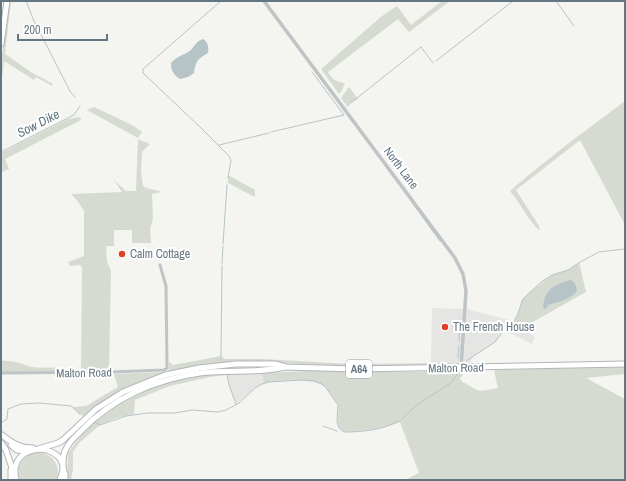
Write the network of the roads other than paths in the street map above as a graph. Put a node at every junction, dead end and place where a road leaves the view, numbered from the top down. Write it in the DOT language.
graph roads {
  1 [pos="6,1"];
  2 [pos="264,1"];
  3 [pos="1,44"];
  4 [pos="160,265"];
  5 [pos="625,364"];
  6 [pos="461,368"];
  7 [pos="1,373"];
  8 [pos="166,378"];
  9 [pos="1,435"];
  10 [pos="1,443"];
  11 [pos="45,447"];
  12 [pos="38,449"];
  13 [pos="28,452"];
  14 [pos="63,466"];
  15 [pos="14,479"];
  16 [pos="60,480"];
  17 [pos="65,480"];
  1 -- 3 [label="highway"];
  2 -- 6 [label="street, North Lane"];
  4 -- 7 [label="street, Malton Road"];
  5 -- 6 [label="highway, Malton Road / A64"];
  6 -- 8 [label="highway, Malton Road / A64"];
  8 -- 11 [label="highway, A64"];
  8 -- 14 [label="highway, A64"];
  9 -- 11 [label="highway, A64"];
  9 -- 13 [label="highway"];
  10 -- 15 [label="highway"];
  11 -- 12 [label="highway, A64"];
  12 -- 13 [label="highway"];
  12 -- 14 [label="highway"];
  13 -- 15 [label="highway"];
  14 -- 16 [label="highway"];
  14 -- 17 [label="highway, A64"];
}
